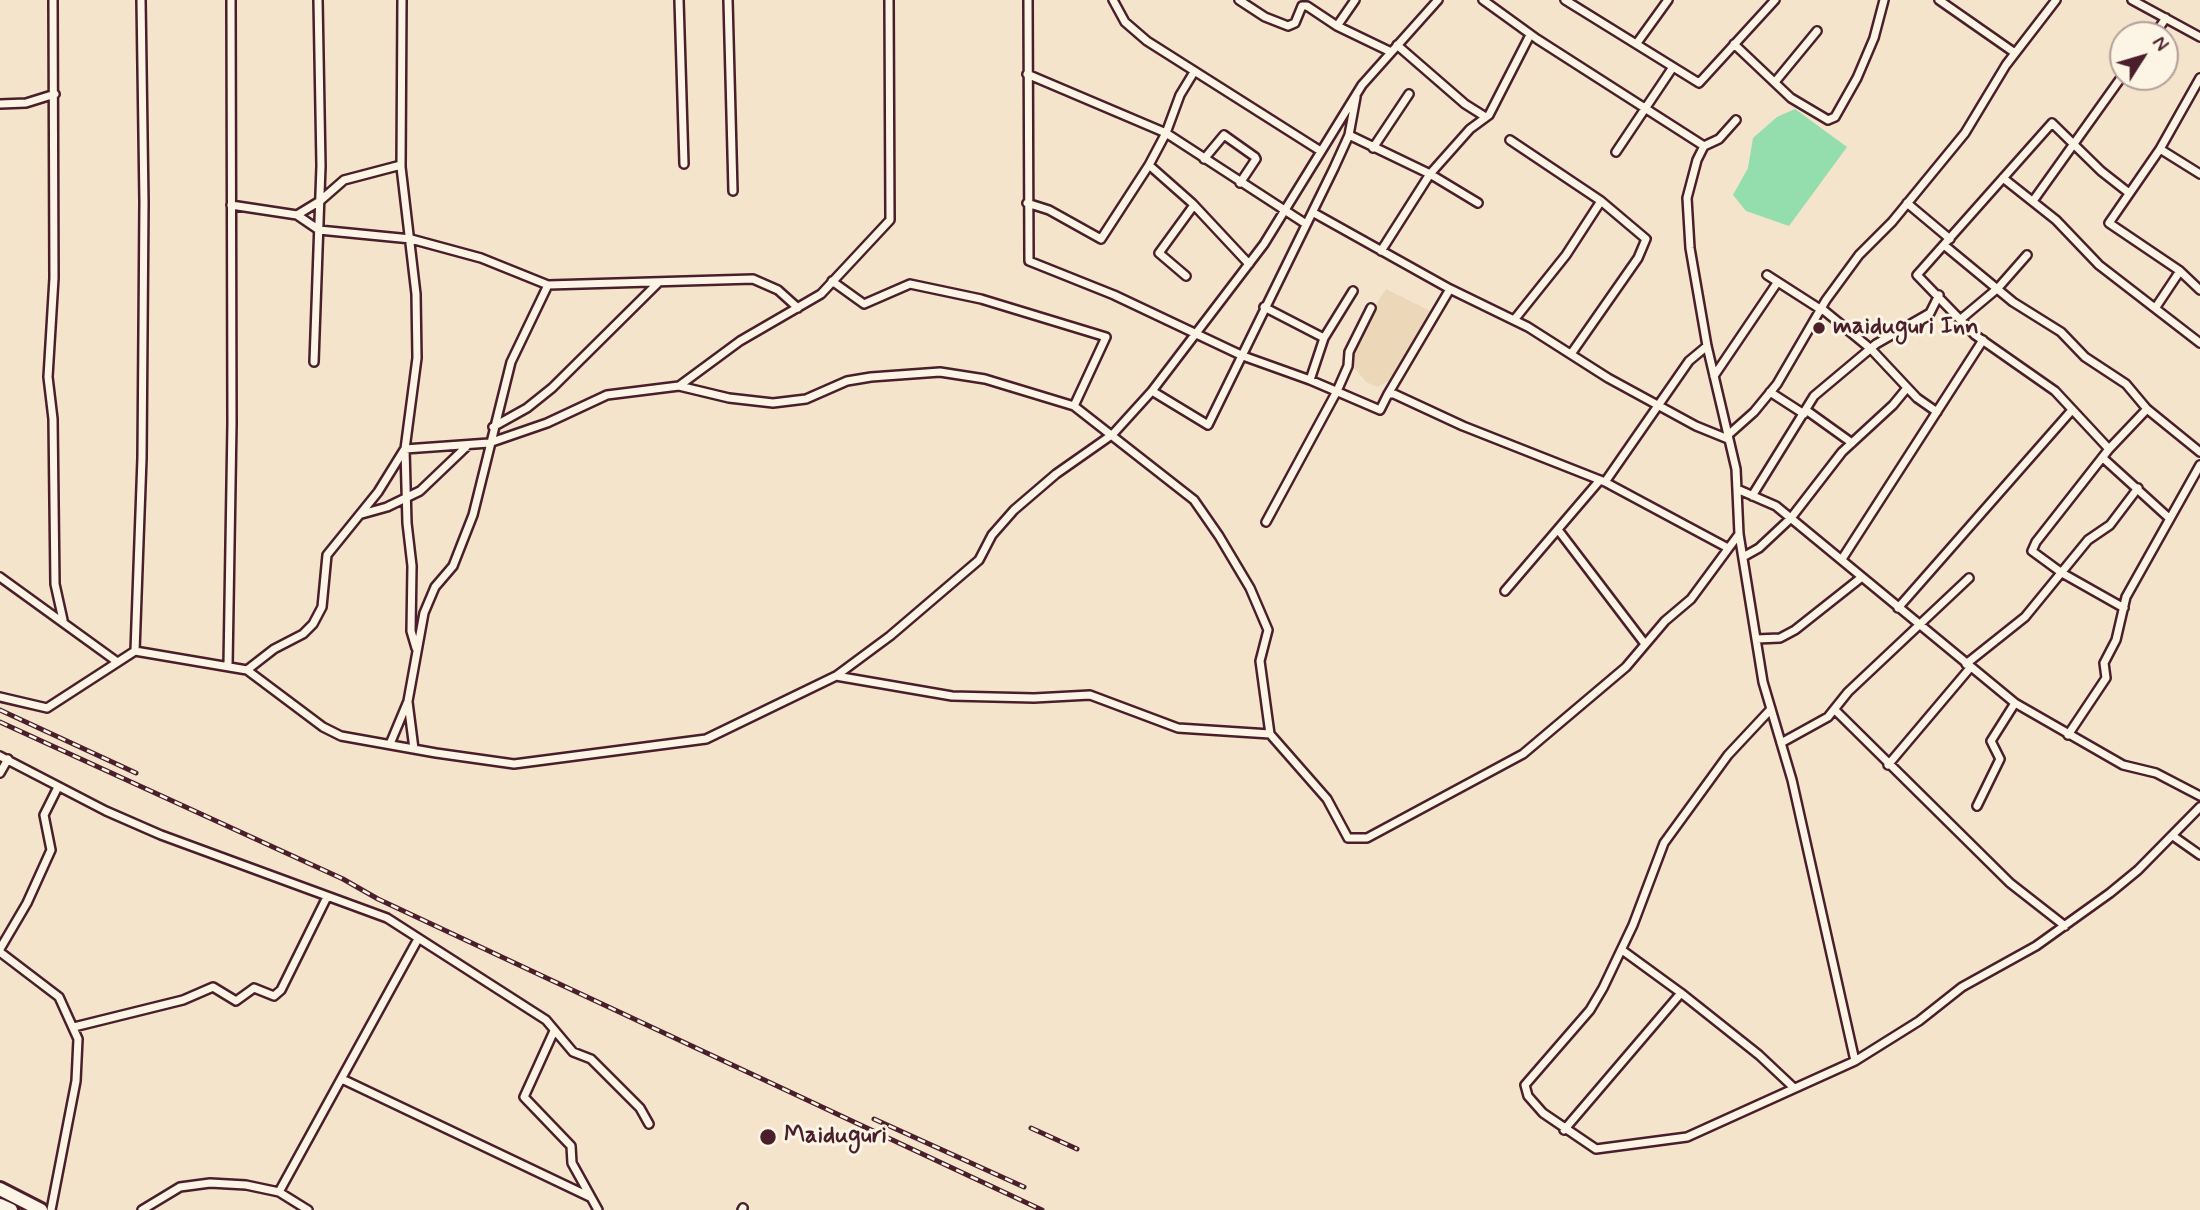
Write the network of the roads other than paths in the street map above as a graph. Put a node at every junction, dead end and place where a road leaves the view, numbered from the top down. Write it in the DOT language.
graph roads {
  1 [pos="53,0"];
  2 [pos="141,0"];
  3 [pos="231,0"];
  4 [pos="318,0"];
  5 [pos="402,0"];
  6 [pos="679,0"];
  7 [pos="728,0"];
  8 [pos="889,0"];
  9 [pos="1028,0"];
  10 [pos="1113,0"];
  11 [pos="1238,0"];
  12 [pos="1355,0"];
  13 [pos="1438,0"];
  14 [pos="1483,0"];
  15 [pos="1564,0"];
  16 [pos="1668,0"];
  17 [pos="1775,0"];
  18 [pos="1884,0"];
  19 [pos="1939,0"];
  20 [pos="2056,0"];
  21 [pos="2132,0"];
  22 [pos="2166,18"];
  23 [pos="2164,21"];
  24 [pos="1337,26"];
  25 [pos="1817,31"];
  26 [pos="1530,35"];
  27 [pos="2200,37"];
  28 [pos="1637,43"];
  29 [pos="1734,44"];
  30 [pos="1397,45"];
  31 [pos="1391,52"];
  32 [pos="2015,53"];
  33 [pos="1673,67"];
  34 [pos="1195,72"];
  35 [pos="1027,74"];
  36 [pos="2200,78"];
  37 [pos="1776,82"];
  38 [pos="2112,91"];
  39 [pos="1356,93"];
  40 [pos="55,94"];
  41 [pos="1409,94"];
  42 [pos="0,104"];
  43 [pos="1645,109"];
  44 [pos="1484,116"];
  45 [pos="1736,121"];
  46 [pos="1166,133"];
  47 [pos="1349,135"];
  48 [pos="1510,140"];
  49 [pos="2074,145"];
  50 [pos="1704,146"];
  51 [pos="1373,148"];
  52 [pos="2160,149"];
  53 [pos="1319,150"];
  54 [pos="1616,152"];
  55 [pos="1205,159"];
  56 [pos="401,164"];
  57 [pos="684,164"];
  58 [pos="1149,165"];
  59 [pos="1430,174"];
  60 [pos="2200,174"];
  61 [pos="2003,178"];
  62 [pos="1240,183"];
  63 [pos="733,191"];
  64 [pos="2129,193"];
  65 [pos="320,201"];
  66 [pos="1601,201"];
  67 [pos="2033,201"];
  68 [pos="1027,203"];
  69 [pos="1478,203"];
  70 [pos="1907,203"];
  71 [pos="232,205"];
  72 [pos="1194,205"];
  73 [pos="1284,212"];
  74 [pos="1314,213"];
  75 [pos="297,215"];
  76 [pos="1306,224"];
  77 [pos="319,230"];
  78 [pos="411,239"];
  79 [pos="1947,242"];
  80 [pos="1381,251"];
  81 [pos="2028,256"];
  82 [pos="1249,264"];
  83 [pos="2179,271"];
  84 [pos="1767,275"];
  85 [pos="1186,276"];
  86 [pos="832,281"];
  87 [pos="658,282"];
  88 [pos="1777,283"];
  89 [pos="548,285"];
  90 [pos="1998,288"];
  91 [pos="1450,289"];
  92 [pos="2200,290"];
  93 [pos="1353,291"];
  94 [pos="1939,295"];
  95 [pos="1264,307"];
  96 [pos="2156,307"];
  97 [pos="798,308"];
  98 [pos="1371,308"];
  99 [pos="1821,309"];
  100 [pos="1961,319"];
  101 [pos="1514,320"];
  102 [pos="1196,333"];
  103 [pos="1324,338"];
  104 [pos="1983,340"];
  105 [pos="2200,343"];
  106 [pos="1707,346"];
  107 [pos="1871,349"];
  108 [pos="1571,354"];
  109 [pos="1243,356"];
  110 [pos="314,362"];
  111 [pos="1714,376"];
  112 [pos="1310,380"];
  113 [pos="679,386"];
  114 [pos="1907,388"];
  115 [pos="1152,391"];
  116 [pos="1337,391"];
  117 [pos="1770,392"];
  118 [pos="1388,394"];
  119 [pos="1074,406"];
  120 [pos="1658,406"];
  121 [pos="2147,409"];
  122 [pos="2072,410"];
  123 [pos="1805,412"];
  124 [pos="1937,412"];
  125 [pos="493,427"];
  126 [pos="1113,435"];
  127 [pos="1728,438"];
  128 [pos="489,443"];
  129 [pos="1852,443"];
  130 [pos="467,446"];
  131 [pos="405,449"];
  132 [pos="2109,449"];
  133 [pos="2200,452"];
  134 [pos="2103,458"];
  135 [pos="2200,465"];
  136 [pos="1602,481"];
  137 [pos="2138,488"];
  138 [pos="1737,489"];
  139 [pos="1752,495"];
  140 [pos="407,498"];
  141 [pos="362,514"];
  142 [pos="1791,518"];
  143 [pos="2169,518"];
  144 [pos="1266,522"];
  145 [pos="1559,531"];
  146 [pos="1739,534"];
  147 [pos="1728,548"];
  148 [pos="1744,557"];
  149 [pos="1842,559"];
  150 [pos="2062,573"];
  151 [pos="1862,577"];
  152 [pos="0,578"];
  153 [pos="1969,578"];
  154 [pos="1505,591"];
  155 [pos="1898,608"];
  156 [pos="2123,608"];
  157 [pos="63,620"];
  158 [pos="1919,626"];
  159 [pos="1756,639"];
  160 [pos="1645,644"];
  161 [pos="416,648"];
  162 [pos="135,651"];
  163 [pos="116,661"];
  164 [pos="228,666"];
  165 [pos="1968,666"];
  166 [pos="247,670"];
  167 [pos="836,676"];
  168 [pos="0,697"];
  169 [pos="408,701"];
  170 [pos="2015,703"];
  171 [pos="1771,709"];
  172 [pos="1835,710"];
  173 [pos="1270,734"];
  174 [pos="2068,735"];
  175 [pos="1781,743"];
  176 [pos="390,744"];
  177 [pos="414,749"];
  178 [pos="4,757"];
  179 [pos="1888,765"];
  180 [pos="0,773"];
  181 [pos="58,787"];
  182 [pos="2200,796"];
  183 [pos="1977,806"];
  184 [pos="2200,807"];
  185 [pos="2173,836"];
  186 [pos="2200,855"];
  187 [pos="327,897"];
  188 [pos="2065,926"];
  189 [pos="418,939"];
  190 [pos="1622,950"];
  191 [pos="0,951"];
  192 [pos="1681,993"];
  193 [pos="74,1027"];
  194 [pos="554,1031"];
  195 [pos="1855,1061"];
  196 [pos="342,1079"];
  197 [pos="1793,1087"];
  198 [pos="649,1124"];
  199 [pos="1564,1130"];
  200 [pos="0,1189"];
  201 [pos="279,1192"];
  202 [pos="590,1197"];
  203 [pos="0,1205"];
  204 [pos="11,1210"];
  205 [pos="41,1210"];
  206 [pos="51,1210"];
  207 [pos="142,1210"];
  208 [pos="308,1210"];
  209 [pos="598,1210"];
  1 -- 40 [label="street"];
  2 -- 162 [label="street"];
  3 -- 71 [label="street"];
  4 -- 65 [label="street"];
  5 -- 56 [label="street"];
  6 -- 57 [label="street"];
  7 -- 63 [label="street"];
  8 -- 86 [label="street"];
  9 -- 35 [label="street"];
  10 -- 34 [label="street"];
  11 -- 24 [label="street"];
  12 -- 24 [label="street"];
  13 -- 30 [label="street"];
  14 -- 26 [label="street"];
  15 -- 28 [label="street"];
  16 -- 28 [label="street"];
  17 -- 29 [label="street"];
  18 -- 37 [label="street"];
  19 -- 32 [label="street"];
  20 -- 32 [label="street"];
  21 -- 22 [label="street"];
  22 -- 23 [label="street"];
  22 -- 27 [label="street"];
  24 -- 31 [label="street"];
  25 -- 37 [label="street"];
  26 -- 43 [label="street"];
  26 -- 44 [label="street"];
  28 -- 33 [label="street"];
  29 -- 33 [label="street"];
  29 -- 37 [label="street"];
  30 -- 31 [label="street"];
  30 -- 44 [label="street"];
  31 -- 39 [label="street"];
  32 -- 70 [label="street"];
  33 -- 43 [label="street"];
  34 -- 46 [label="street"];
  34 -- 53 [label="street"];
  35 -- 46 [label="street"];
  35 -- 68 [label="street"];
  36 -- 52 [label="street"];
  38 -- 49 [label="street"];
  39 -- 47 [label="street"];
  39 -- 53 [label="street"];
  40 -- 42 [label="street"];
  40 -- 157 [label="street"];
  41 -- 51 [label="street"];
  43 -- 50 [label="street"];
  43 -- 54 [label="street"];
  44 -- 59 [label="street"];
  45 -- 50 [label="street"];
  46 -- 55 [label="street"];
  46 -- 58 [label="street"];
  47 -- 51 [label="street"];
  47 -- 74 [label="street"];
  48 -- 66 [label="street"];
  49 -- 61 [label="street"];
  49 -- 64 [label="street"];
  49 -- 67 [label="street"];
  50 -- 106 [label="street"];
  51 -- 59 [label="street"];
  52 -- 60 [label="street"];
  52 -- 64 [label="street"];
  53 -- 73 [label="street"];
  55 -- 62 [label="street"];
  55 -- 62 [label="street"];
  56 -- 65 [label="street"];
  56 -- 78 [label="street"];
  58 -- 68 [label="street"];
  58 -- 72 [label="street"];
  59 -- 69 [label="street"];
  59 -- 80 [label="street"];
  61 -- 67 [label="street"];
  61 -- 79 [label="street"];
  62 -- 73 [label="street"];
  64 -- 83 [label="street"];
  65 -- 75 [label="street"];
  65 -- 77 [label="street"];
  66 -- 101 [label="street"];
  66 -- 108 [label="street"];
  67 -- 96 [label="street"];
  68 -- 102 [label="street"];
  70 -- 79 [label="street"];
  70 -- 99 [label="street"];
  71 -- 75 [label="street"];
  71 -- 164 [label="street"];
  72 -- 82 [label="street"];
  72 -- 85 [label="street"];
  73 -- 76 [label="street"];
  73 -- 82 [label="street"];
  74 -- 76 [label="street"];
  74 -- 80 [label="street"];
  75 -- 77 [label="street"];
  76 -- 95 [label="street"];
  77 -- 78 [label="street"];
  77 -- 110 [label="street"];
  78 -- 89 [label="street"];
  78 -- 131 [label="street"];
  79 -- 90 [label="street"];
  79 -- 94 [label="street"];
  80 -- 91 [label="street"];
  81 -- 90 [label="street"];
  82 -- 102 [label="street"];
  83 -- 92 [label="street"];
  83 -- 96 [label="street"];
  84 -- 88 [label="street"];
  86 -- 97 [label="street"];
  86 -- 119 [label="street"];
  87 -- 89 [label="street"];
  87 -- 97 [label="street"];
  87 -- 125 [label="street"];
  88 -- 99 [label="street"];
  88 -- 111 [label="street"];
  89 -- 125 [label="street"];
  90 -- 100 [label="street"];
  90 -- 121 [label="street"];
  91 -- 101 [label="street"];
  91 -- 118 [label="street"];
  93 -- 103 [label="street"];
  94 -- 100 [label="street"];
  94 -- 107 [label="street"];
  95 -- 103 [label="street"];
  95 -- 109 [label="street"];
  96 -- 105 [label="street"];
  97 -- 113 [label="street"];
  98 -- 116 [label="street"];
  99 -- 107 [label="street"];
  99 -- 117 [label="street"];
  100 -- 104 [label="street"];
  101 -- 108 [label="street"];
  102 -- 109 [label="street"];
  102 -- 115 [label="street"];
  103 -- 112 [label="street"];
  104 -- 122 [label="street"];
  104 -- 124 [label="street"];
  106 -- 111 [label="street"];
  106 -- 120 [label="street"];
  107 -- 114 [label="street"];
  107 -- 123 [label="street"];
  108 -- 120 [label="street"];
  109 -- 112 [label="street"];
  109 -- 115 [label="street"];
  111 -- 127 [label="street"];
  112 -- 116 [label="street"];
  113 -- 119 [label="street"];
  113 -- 128 [label="street"];
  114 -- 124 [label="street"];
  114 -- 129 [label="street"];
  115 -- 126 [label="street"];
  116 -- 118 [label="street"];
  116 -- 144 [label="street"];
  117 -- 123 [label="street"];
  117 -- 127 [label="street"];
  118 -- 136 [label="street"];
  119 -- 126 [label="street"];
  120 -- 127 [label="street"];
  120 -- 136 [label="street"];
  121 -- 132 [label="street"];
  121 -- 133 [label="street"];
  122 -- 132 [label="street"];
  122 -- 155 [label="street"];
  123 -- 129 [label="street"];
  123 -- 139 [label="street"];
  124 -- 149 [label="street"];
  125 -- 128 [label="street"];
  126 -- 167 [label="street"];
  126 -- 173 [label="street"];
  127 -- 138 [label="street"];
  128 -- 130 [label="street"];
  128 -- 161 [label="street"];
  129 -- 142 [label="street"];
  130 -- 131 [label="street"];
  130 -- 140 [label="street"];
  131 -- 140 [label="street"];
  131 -- 141 [label="street"];
  132 -- 134 [label="street"];
  134 -- 137 [label="street"];
  134 -- 150 [label="street"];
  135 -- 143 [label="street"];
  136 -- 145 [label="street"];
  136 -- 147 [label="street"];
  137 -- 143 [label="street"];
  137 -- 150 [label="street"];
  138 -- 139 [label="street"];
  138 -- 146 [label="street"];
  139 -- 142 [label="street"];
  140 -- 141 [label="street"];
  140 -- 161 [label="street"];
  141 -- 166 [label="street"];
  142 -- 148 [label="street"];
  142 -- 149 [label="street"];
  143 -- 156 [label="street"];
  145 -- 154 [label="street"];
  145 -- 160 [label="street"];
  146 -- 147 [label="street"];
  146 -- 148 [label="street"];
  147 -- 160 [label="street"];
  148 -- 159 [label="street"];
  149 -- 151 [label="street"];
  150 -- 156 [label="street"];
  150 -- 165 [label="street"];
  151 -- 155 [label="street"];
  151 -- 159 [label="street"];
  152 -- 157 [label="street"];
  153 -- 158 [label="street"];
  155 -- 158 [label="street"];
  156 -- 174 [label="street"];
  157 -- 163 [label="street"];
  158 -- 165 [label="street"];
  158 -- 172 [label="street"];
  159 -- 171 [label="street"];
  160 -- 173 [label="street"];
  161 -- 169 [label="street"];
  162 -- 163 [label="street"];
  162 -- 164 [label="street"];
  163 -- 168 [label="street"];
  164 -- 166 [label="street"];
  165 -- 170 [label="street"];
  165 -- 179 [label="street"];
  166 -- 176 [label="street"];
  167 -- 173 [label="street"];
  167 -- 177 [label="street"];
  169 -- 176 [label="street"];
  169 -- 177 [label="street"];
  170 -- 174 [label="street"];
  170 -- 183 [label="street"];
  171 -- 175 [label="street"];
  171 -- 190 [label="street"];
  172 -- 175 [label="street"];
  172 -- 179 [label="street"];
  174 -- 182 [label="street"];
  175 -- 195 [label="street"];
  176 -- 177 [label="street"];
  178 -- 180 [label="street"];
  178 -- 181 [label="street"];
  179 -- 188 [label="street"];
  181 -- 187 [label="street"];
  181 -- 191 [label="street"];
  184 -- 185 [label="street"];
  185 -- 186 [label="street"];
  185 -- 188 [label="street"];
  187 -- 189 [label="street"];
  187 -- 193 [label="street"];
  188 -- 195 [label="street"];
  189 -- 194 [label="street"];
  189 -- 196 [label="street"];
  190 -- 192 [label="street"];
  190 -- 199 [label="street"];
  191 -- 193 [label="street"];
  192 -- 197 [label="street"];
  192 -- 199 [label="street"];
  193 -- 206 [label="street"];
  194 -- 198 [label="street"];
  194 -- 202 [label="street"];
  195 -- 197 [label="street"];
  196 -- 201 [label="street"];
  196 -- 202 [label="street"];
  197 -- 199 [label="street"];
  200 -- 205 [label="highway"];
  201 -- 207 [label="street"];
  201 -- 208 [label="street"];
  202 -- 209 [label="street"];
  203 -- 204 [label="highway"];
}
